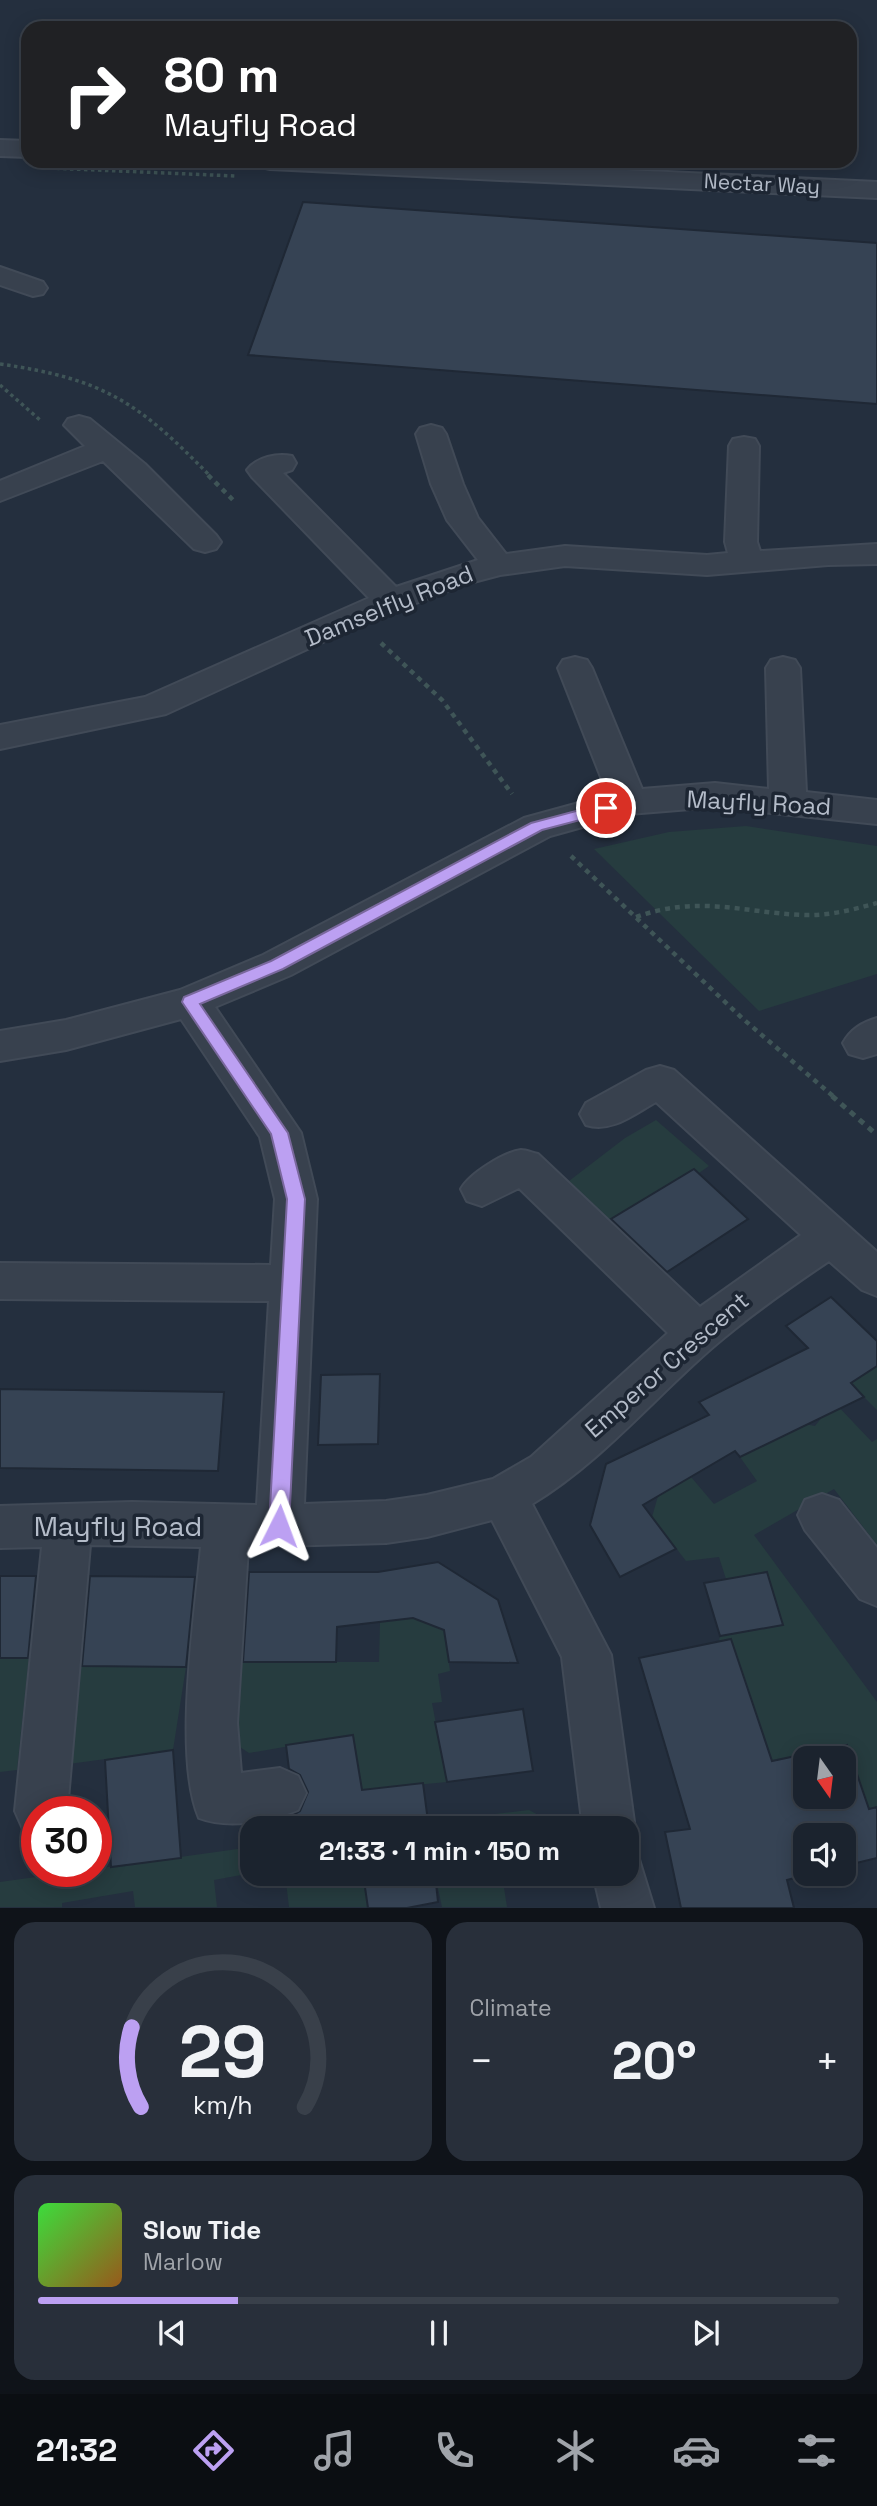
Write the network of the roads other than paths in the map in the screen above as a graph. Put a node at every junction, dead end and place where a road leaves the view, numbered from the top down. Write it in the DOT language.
graph roads {
  1 [pos="0,148"];
  2 [pos="21,149"];
  3 [pos="417,168"];
  4 [pos="877,190"];
  5 [pos="0,275"];
  6 [pos="33,288"];
  7 [pos="79,425"];
  8 [pos="431,434"];
  9 [pos="744,446"];
  10 [pos="107,448"];
  11 [pos="281,463"];
  12 [pos="0,492"];
  13 [pos="205,542"];
  14 [pos="877,554"];
  15 [pos="747,563"];
  16 [pos="498,565"];
  17 [pos="391,601"];
  18 [pos="575,668"];
  19 [pos="783,668"];
  20 [pos="0,737"];
  21 [pos="629,802"];
  22 [pos="788,803"];
  23 [pos="877,812"];
  24 [pos="190,1002"];
  25 [pos="0,1046"];
  26 [pos="600,1114"];
  27 [pos="482,1189"];
  28 [pos="832,1236"];
  29 [pos="877,1278"];
  30 [pos="0,1281"];
  31 [pos="292,1283"];
  32 [pos="698,1333"];
  33 [pos="504,1497"];
  34 [pos="822,1515"];
  35 [pos="386,1522"];
  36 [pos="68,1525"];
  37 [pos="279,1526"];
  38 [pos="0,1527"];
  39 [pos="226,1527"];
  40 [pos="877,1584"];
  41 [pos="280,1793"];
  42 [pos="42,1796"];
  43 [pos="607,1816"];
  44 [pos="622,1886"];
  45 [pos="628,1908"];
  1 -- 2 [label="street"];
  3 -- 4 [label="street, Nectar Way"];
  5 -- 6 [label="street"];
  7 -- 10 [label="street"];
  8 -- 16 [label="street"];
  9 -- 15 [label="street"];
  10 -- 12 [label="street"];
  10 -- 13 [label="street"];
  11 -- 17 [label="street"];
  14 -- 15 [label="street, Damselfly Road"];
  15 -- 16 [label="street, Damselfly Road"];
  16 -- 17 [label="street, Damselfly Road"];
  17 -- 20 [label="street, Damselfly Road"];
  18 -- 21 [label="street"];
  19 -- 22 [label="street"];
  21 -- 22 [label="street, Mayfly Road"];
  21 -- 24 [label="street, Mayfly Road"];
  22 -- 23 [label="street, Mayfly Road"];
  24 -- 25 [label="street, Mayfly Road"];
  24 -- 31 [label="street"];
  26 -- 28 [label="street"];
  27 -- 32 [label="street"];
  28 -- 29 [label="street"];
  28 -- 32 [label="street, Emperor Crescent"];
  30 -- 31 [label="street"];
  31 -- 37 [label="street"];
  32 -- 33 [label="street, Emperor Crescent"];
  33 -- 35 [label="street, Emperor Crescent"];
  33 -- 43 [label="street"];
  34 -- 40 [label="street"];
  35 -- 37 [label="street, Mayfly Road"];
  36 -- 38 [label="street, Mayfly Road"];
  36 -- 39 [label="street, Mayfly Road"];
  36 -- 42 [label="street"];
  37 -- 39 [label="street, Mayfly Road"];
  39 -- 41 [label="street"];
  44 -- 45 [label="street"];
}
